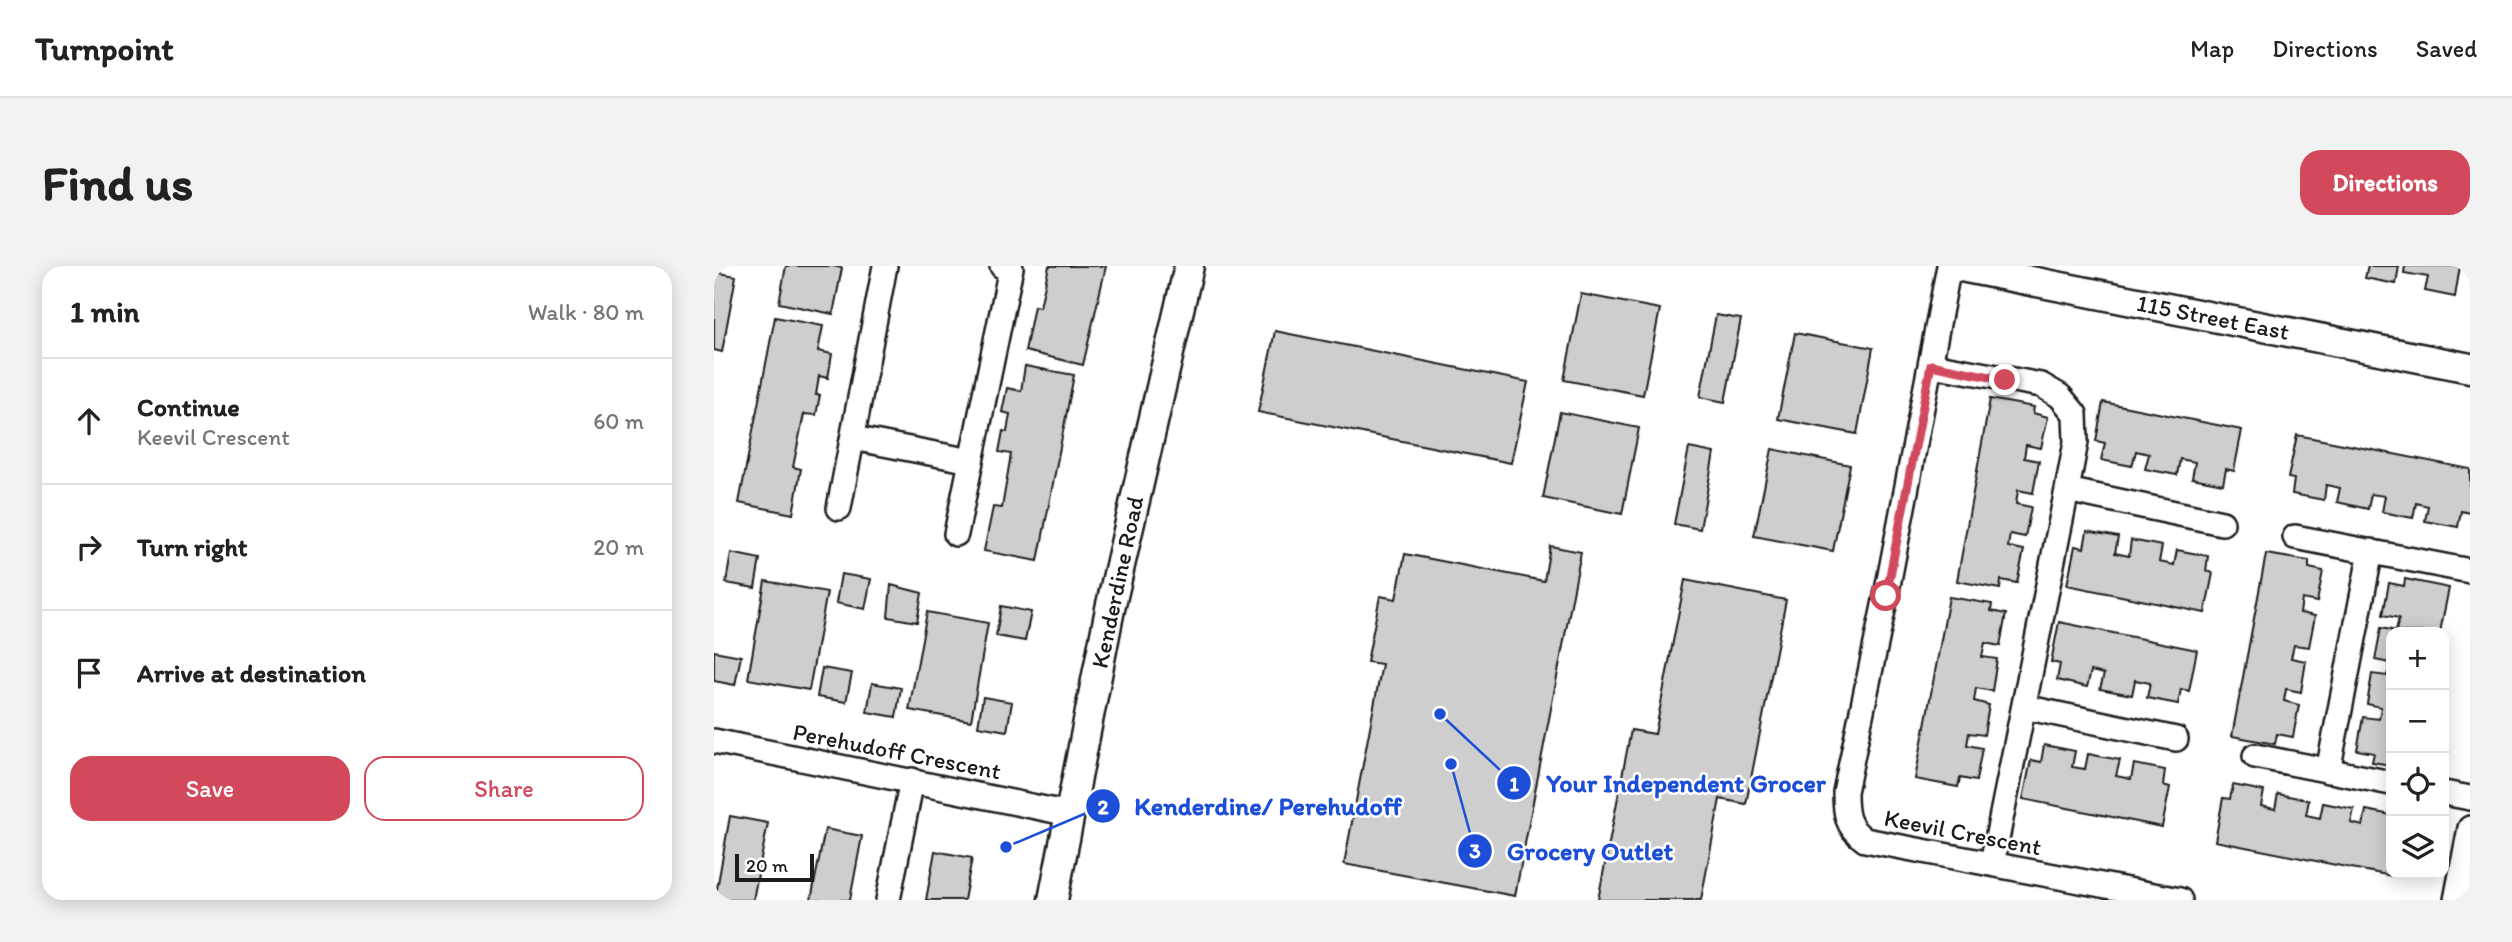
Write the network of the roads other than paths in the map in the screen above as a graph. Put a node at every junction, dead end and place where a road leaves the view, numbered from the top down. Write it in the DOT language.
graph roads {
  1 [pos="885,266"];
  2 [pos="1002,266"];
  3 [pos="1189,266"];
  4 [pos="1950,266"];
  5 [pos="1956,266"];
  6 [pos="1931,365"];
  7 [pos="2470,368"];
  8 [pos="853,438"];
  9 [pos="971,461"];
  10 [pos="2067,490"];
  11 [pos="839,508"];
  12 [pos="2222,523"];
  13 [pos="956,534"];
  14 [pos="2295,537"];
  15 [pos="2371,551"];
  16 [pos="2470,570"];
  17 [pos="2024,707"];
  18 [pos="2176,739"];
  19 [pos="714,741"];
  20 [pos="2255,756"];
  21 [pos="2329,771"];
  22 [pos="912,780"];
  23 [pos="2386,782"];
  24 [pos="2449,794"];
  25 [pos="2470,798"];
  26 [pos="1070,814"];
  27 [pos="2470,828"];
  28 [pos="1992,864"];
  29 [pos="888,900"];
  30 [pos="1054,900"];
  31 [pos="2180,900"];
  32 [pos="2456,900"];
  1 -- 8 [label="street"];
  2 -- 9 [label="street"];
  3 -- 26 [label="street, Kenderdine Road"];
  4 -- 6 [label="street, Keevil Crescent"];
  5 -- 7 [label="street, 115 Street East"];
  6 -- 10 [label="street"];
  6 -- 28 [label="street, Keevil Crescent"];
  8 -- 9 [label="street"];
  8 -- 11 [label="street"];
  9 -- 13 [label="street"];
  10 -- 12 [label="street"];
  10 -- 17 [label="street"];
  14 -- 15 [label="street"];
  15 -- 16 [label="street"];
  15 -- 21 [label="street"];
  17 -- 18 [label="street"];
  17 -- 28 [label="street"];
  19 -- 22 [label="street, Perehudoff Crescent"];
  20 -- 21 [label="street"];
  21 -- 23 [label="street"];
  22 -- 26 [label="street, Perehudoff Crescent"];
  22 -- 29 [label="street"];
  24 -- 25 [label="street"];
  26 -- 30 [label="street, Kenderdine Road"];
  27 -- 32 [label="street"];
  28 -- 31 [label="street, Keevil Crescent"];
}
